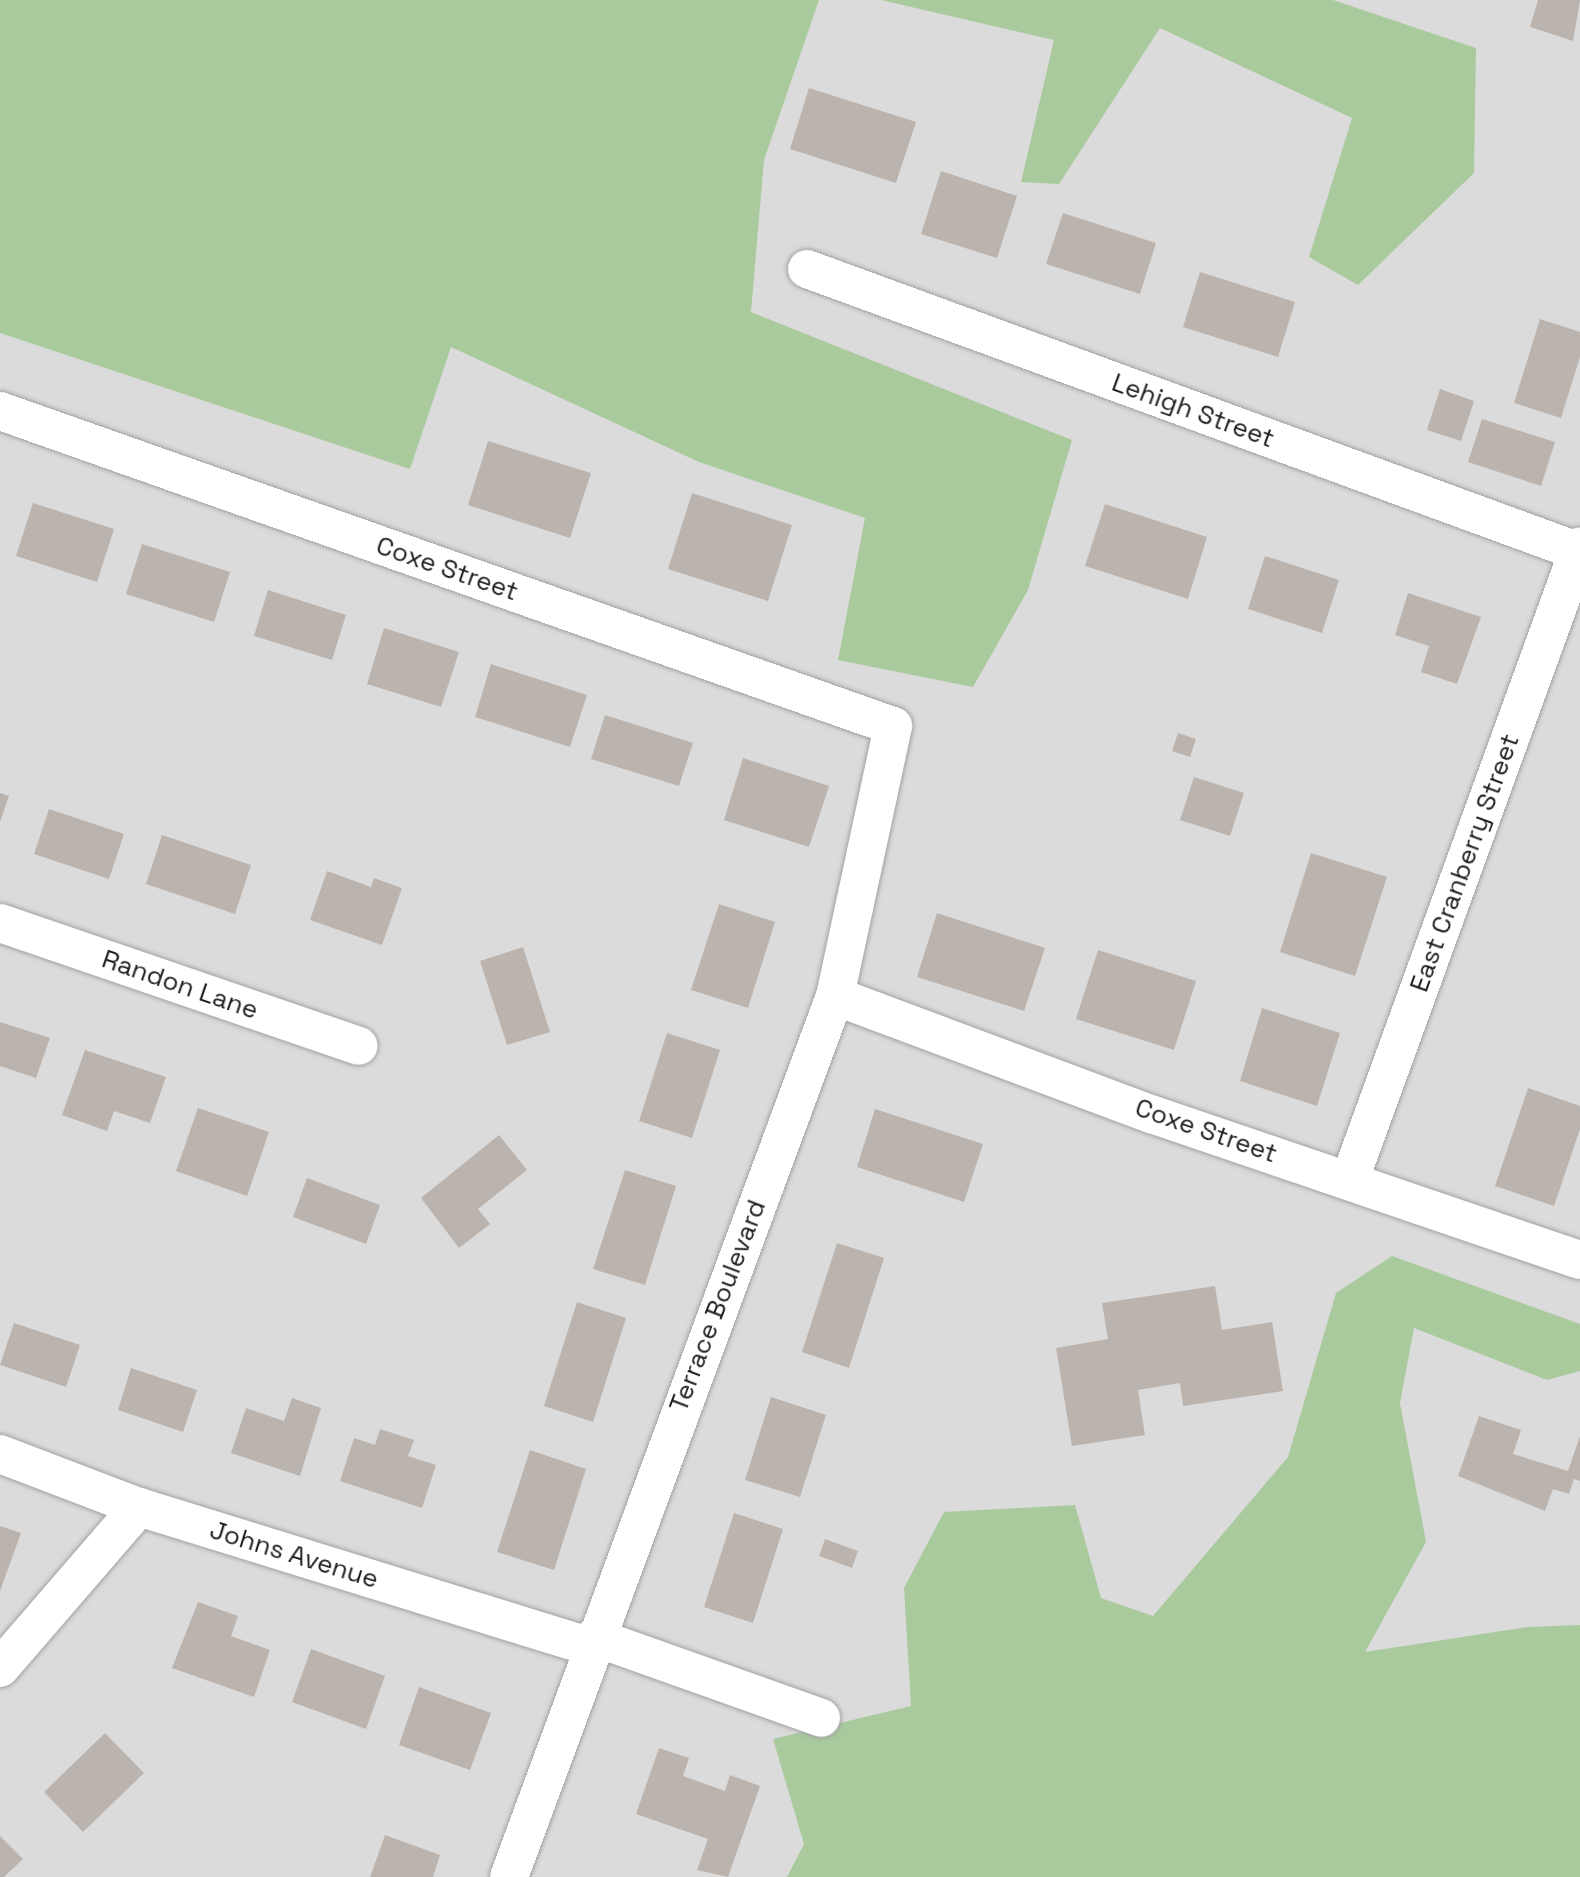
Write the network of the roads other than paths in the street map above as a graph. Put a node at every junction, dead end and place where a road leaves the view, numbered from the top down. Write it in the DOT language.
graph roads {
  1 [pos="807,269"];
  2 [pos="0,411"];
  3 [pos="1579,549"];
  4 [pos="893,726"];
  5 [pos="0,923"];
  6 [pos="835,996"];
  7 [pos="359,1046"];
  8 [pos="1350,1179"];
  9 [pos="1580,1260"];
  10 [pos="0,1454"];
  11 [pos="139,1507"];
  12 [pos="593,1642"];
  13 [pos="0,1668"];
  14 [pos="821,1718"];
  15 [pos="509,1877"];
  1 -- 3 [label="street, Lehigh Street"];
  2 -- 4 [label="street, Coxe Street"];
  3 -- 8 [label="street, East Cranberry Street"];
  4 -- 6 [label="street, Terrace Boulevard"];
  5 -- 7 [label="street, Randon Lane"];
  6 -- 8 [label="street, Coxe Street"];
  6 -- 12 [label="street, Terrace Boulevard"];
  8 -- 9 [label="street, Coxe Street"];
  10 -- 11 [label="street, Johns Avenue"];
  11 -- 12 [label="street, Johns Avenue"];
  11 -- 13 [label="street"];
  12 -- 14 [label="street, Johns Avenue"];
  12 -- 15 [label="street, Terrace Boulevard"];
}
